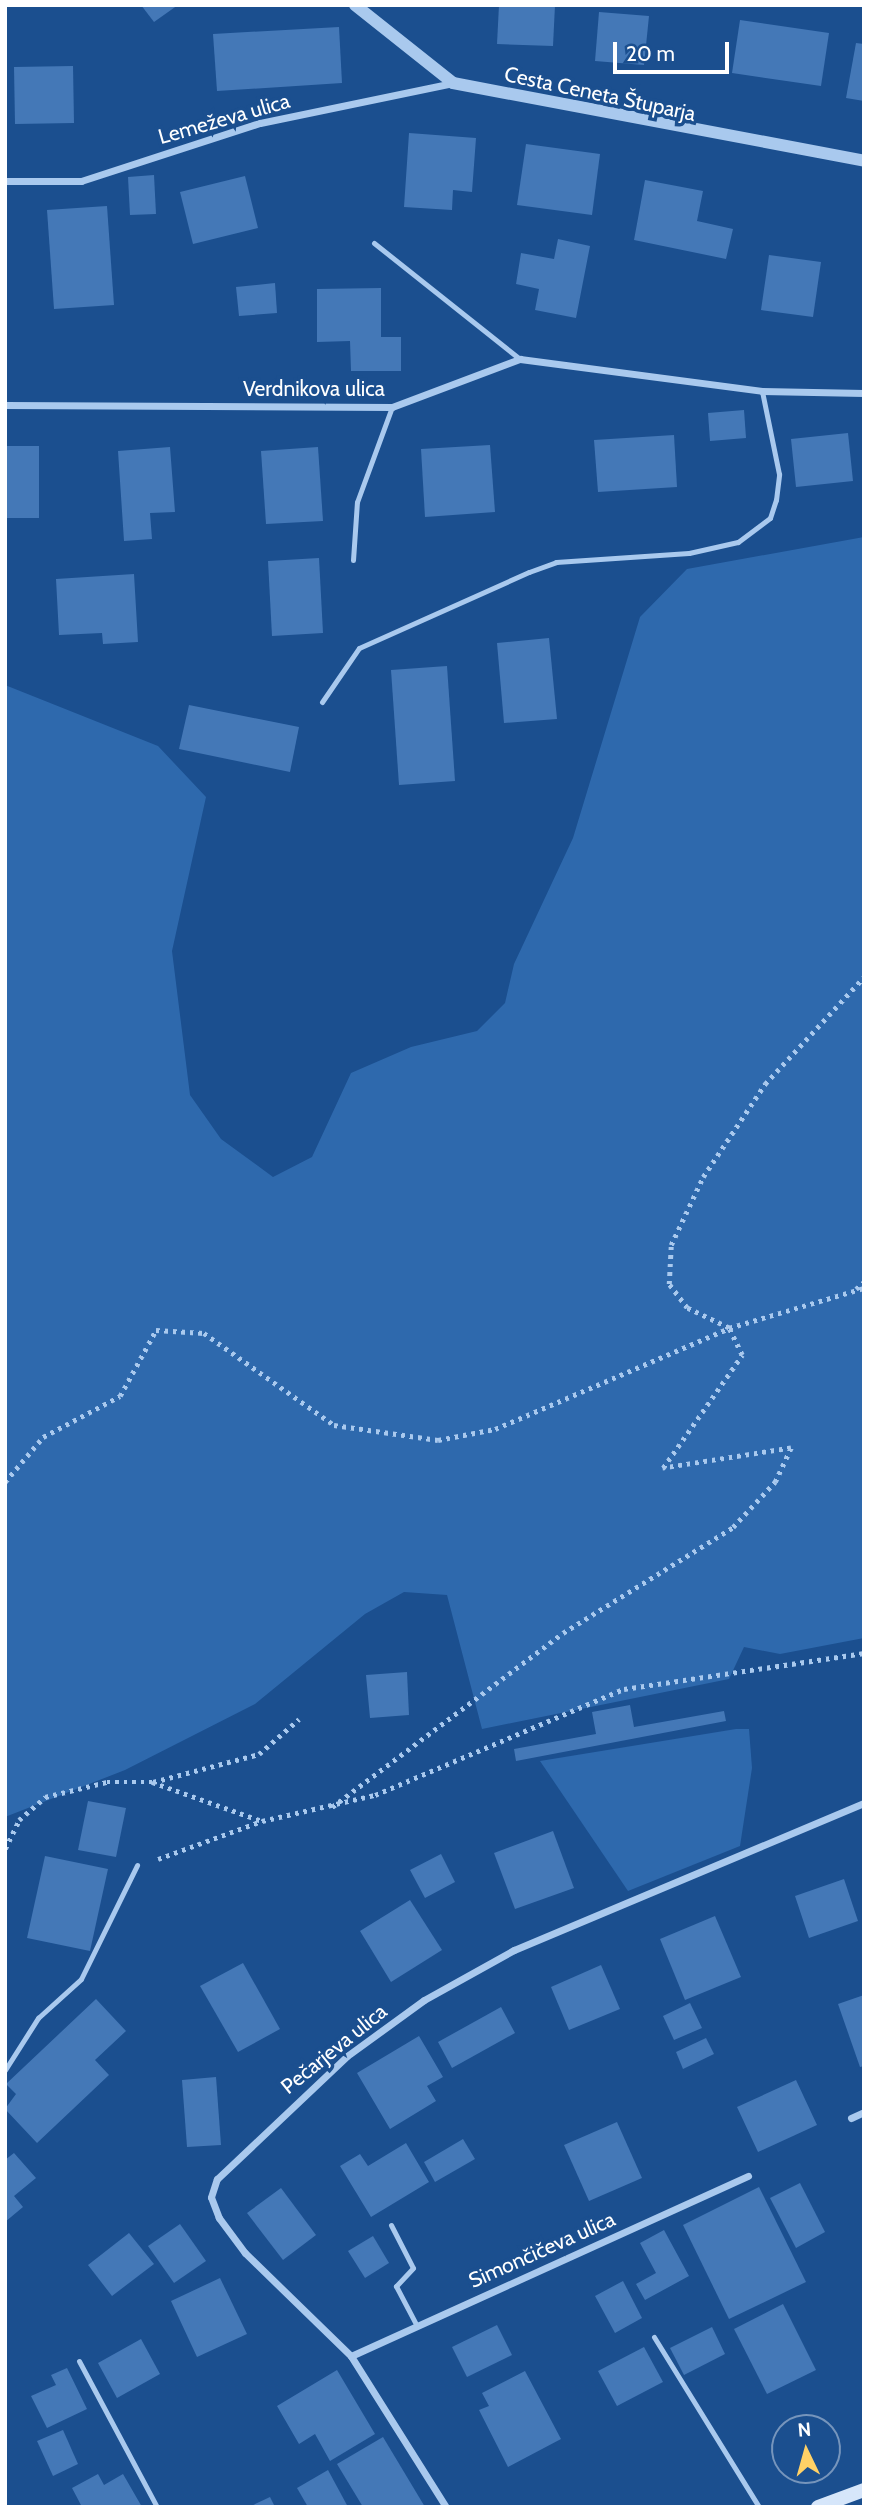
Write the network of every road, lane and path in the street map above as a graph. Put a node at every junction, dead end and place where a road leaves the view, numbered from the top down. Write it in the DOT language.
graph roads {
  1 [pos="355,5"];
  2 [pos="453,83"];
  3 [pos="864,161"];
  4 [pos="5,181"];
  5 [pos="374,243"];
  6 [pos="520,359"];
  7 [pos="762,391"];
  8 [pos="864,393"];
  9 [pos="5,405"];
  10 [pos="392,407"];
  11 [pos="352,560"];
  12 [pos="322,702"];
  13 [pos="864,976"];
  14 [pos="864,1282"];
  15 [pos="864,1288"];
  16 [pos="856,1290"];
  17 [pos="729,1328"];
  18 [pos="5,1482"];
  19 [pos="864,1653"];
  20 [pos="299,1719"];
  21 [pos="152,1782"];
  22 [pos="864,1803"];
  23 [pos="331,1807"];
  24 [pos="262,1821"];
  25 [pos="5,1849"];
  26 [pos="137,1865"];
  27 [pos="5,2070"];
  28 [pos="864,2112"];
  29 [pos="851,2118"];
  30 [pos="747,2176"];
  31 [pos="391,2225"];
  32 [pos="417,2326"];
  33 [pos="654,2337"];
  34 [pos="351,2356"];
  35 [pos="79,2361"];
  36 [pos="864,2490"];
  37 [pos="157,2507"];
  38 [pos="446,2507"];
  39 [pos="759,2507"];
  40 [pos="818,2507"];
  1 -- 2 [label="street, Cesta Ceneta Štuparja"];
  2 -- 3 [label="street, Cesta Ceneta Štuparja"];
  2 -- 4 [label="street, Lemeževa ulica"];
  5 -- 6 [label="lane"];
  6 -- 7 [label="street, Verdnikova ulica"];
  6 -- 10 [label="street, Verdnikova ulica"];
  7 -- 8 [label="street, Verdnikova ulica"];
  7 -- 12 [label="lane"];
  9 -- 10 [label="street, Verdnikova ulica"];
  10 -- 11 [label="lane"];
  13 -- 17 [label="path"];
  14 -- 16 [label="path"];
  15 -- 16 [label="path"];
  16 -- 17 [label="path"];
  17 -- 18 [label="path"];
  17 -- 23 [label="path"];
  19 -- 23 [label="path"];
  20 -- 21 [label="path"];
  21 -- 24 [label="path"];
  21 -- 25 [label="path"];
  22 -- 34 [label="street, Pečarjeva ulica"];
  23 -- 24 [label="path"];
  24 -- 26 [label="path"];
  26 -- 27 [label="lane"];
  28 -- 29 [label="street"];
  30 -- 32 [label="street, Simončičeva ulica"];
  31 -- 32 [label="lane"];
  32 -- 34 [label="street, Simončičeva ulica"];
  33 -- 39 [label="lane"];
  34 -- 38 [label="street, Pečarjeva ulica"];
  35 -- 37 [label="lane"];
  36 -- 40 [label="main road"];
}
